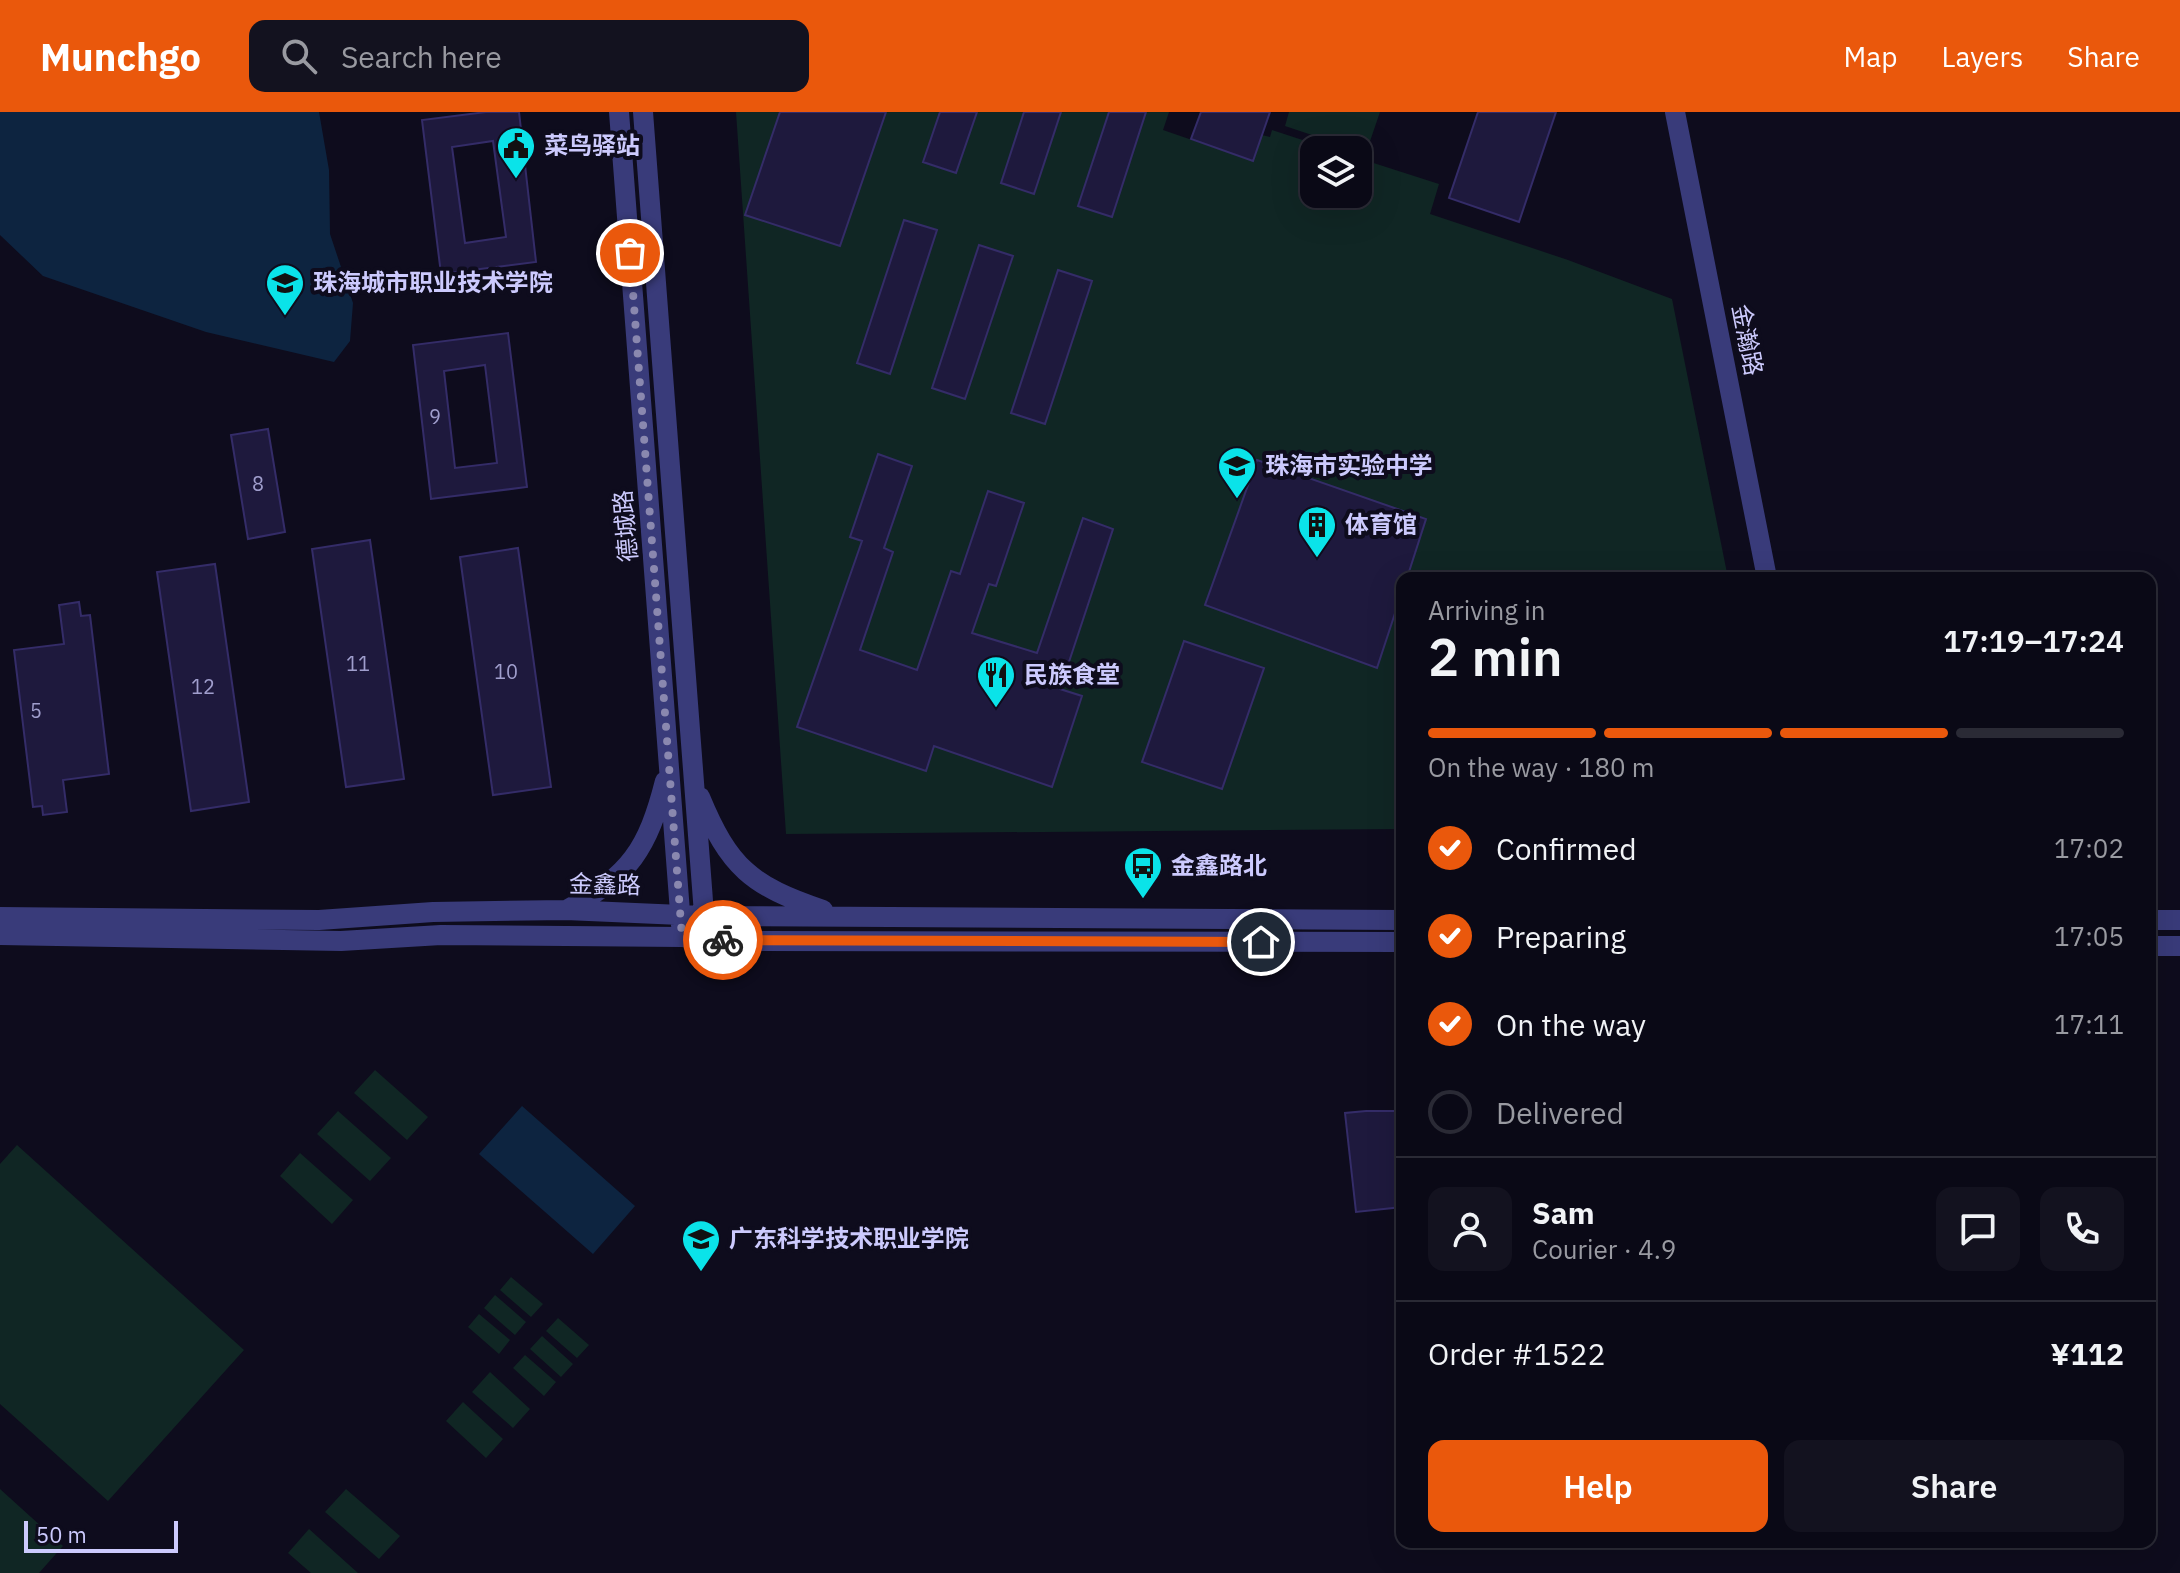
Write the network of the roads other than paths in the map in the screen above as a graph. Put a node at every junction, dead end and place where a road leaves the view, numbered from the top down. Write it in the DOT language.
graph roads {
  1 [pos="619,112"];
  2 [pos="643,112"];
  3 [pos="1675,112"];
  4 [pos="1766,572"];
  5 [pos="670,762"];
  6 [pos="694,782"];
  7 [pos="566,910"];
  8 [pos="680,914"];
  9 [pos="704,916"];
  10 [pos="0,917"];
  11 [pos="842,917"];
  12 [pos="1396,920"];
  13 [pos="2156,920"];
  14 [pos="2180,920"];
  15 [pos="0,935"];
  16 [pos="682,937"];
  17 [pos="706,939"];
  18 [pos="1396,942"];
  19 [pos="2156,946"];
  20 [pos="2180,946"];
  1 -- 5 [label="street, 德城路"];
  2 -- 6 [label="street, 德城路"];
  3 -- 4 [label="street, 金瀚路"];
  5 -- 7 [label="street"];
  5 -- 8 [label="street, 德城路"];
  6 -- 9 [label="street, 德城路"];
  6 -- 11 [label="street"];
  7 -- 8 [label="street, 金鑫路"];
  7 -- 10 [label="street, 金鑫路"];
  8 -- 9 [label="street, 金鑫路"];
  8 -- 16 [label="street, 德城路"];
  9 -- 11 [label="street, 金鑫路"];
  9 -- 17 [label="street, 德城路"];
  11 -- 12 [label="street, 金鑫路"];
  13 -- 14 [label="street"];
  15 -- 16 [label="street"];
  16 -- 17 [label="street"];
  17 -- 18 [label="street"];
  19 -- 20 [label="street"];
}
